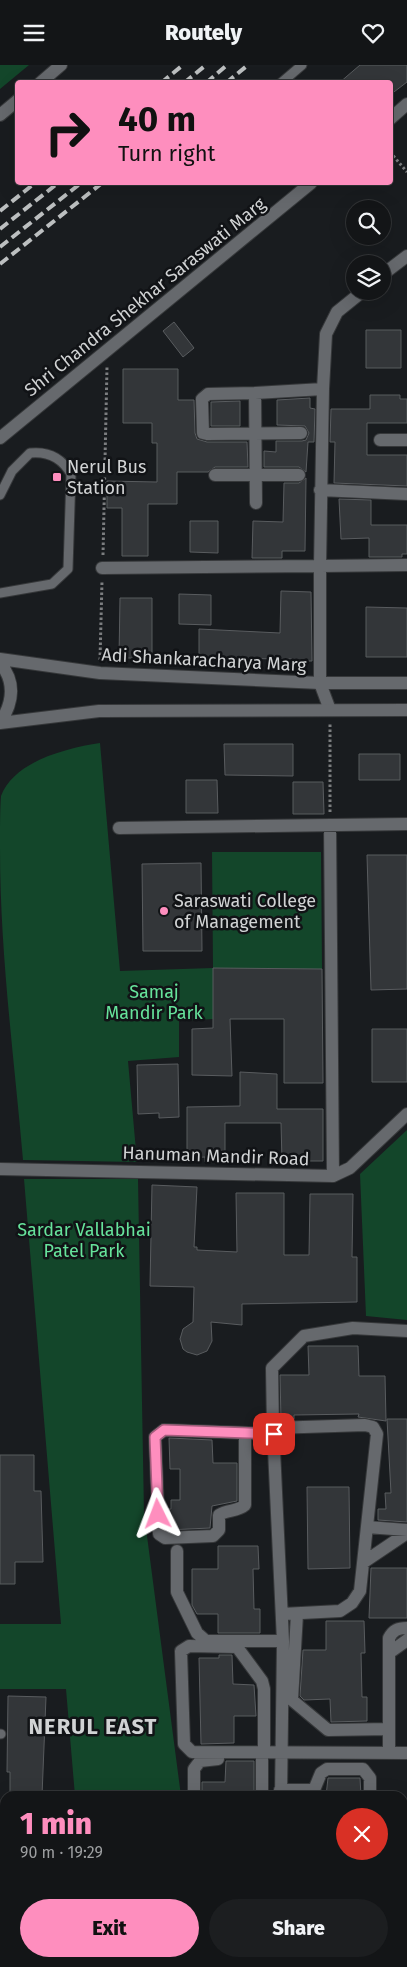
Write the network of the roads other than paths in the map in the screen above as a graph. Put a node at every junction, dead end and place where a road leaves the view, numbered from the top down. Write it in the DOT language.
graph roads {
  1 [pos="61,65"];
  2 [pos="302,65"];
  3 [pos="44,80"];
  4 [pos="284,80"];
  5 [pos="15,102"];
  6 [pos="407,105"];
  7 [pos="0,115"];
  8 [pos="393,117"];
  9 [pos="309,185"];
  10 [pos="407,255"];
  11 [pos="391,268"];
  12 [pos="351,300"];
  13 [pos="323,389"];
  14 [pos="255,393"];
  15 [pos="255,432"];
  16 [pos="301,433"];
  17 [pos="0,438"];
  18 [pos="380,440"];
  19 [pos="407,440"];
  20 [pos="215,475"];
  21 [pos="256,475"];
  22 [pos="299,475"];
  23 [pos="320,490"];
  24 [pos="407,494"];
  25 [pos="0,495"];
  26 [pos="256,503"];
  27 [pos="320,565"];
  28 [pos="407,565"];
  29 [pos="102,568"];
  30 [pos="0,593"];
  31 [pos="0,661"];
  32 [pos="320,683"];
  33 [pos="407,683"];
  34 [pos="330,710"];
  35 [pos="407,711"];
  36 [pos="0,723"];
  37 [pos="407,824"];
  38 [pos="330,825"];
  39 [pos="119,828"];
  40 [pos="407,1114"];
  41 [pos="0,1169"];
  42 [pos="333,1176"];
  43 [pos="407,1331"];
  44 [pos="274,1431"];
  45 [pos="245,1433"];
  46 [pos="367,1527"];
  47 [pos="407,1532"];
  48 [pos="177,1551"];
  49 [pos="364,1562"];
  50 [pos="282,1614"];
  51 [pos="297,1614"];
  52 [pos="407,1628"];
  53 [pos="407,1640"];
  54 [pos="284,1641"];
  55 [pos="389,1653"];
  56 [pos="389,1729"];
  57 [pos="388,1753"];
  58 [pos="407,1753"];
  59 [pos="263,1755"];
  60 [pos="280,1756"];
  61 [pos="194,1791"];
  62 [pos="262,1791"];
  63 [pos="286,1791"];
  64 [pos="305,1791"];
  65 [pos="370,1791"];
  1 -- 3 [label="street"];
  2 -- 4 [label="lane"];
  5 -- 7 [label="street"];
  6 -- 8 [label="street"];
  9 -- 17 [label="street, Shri Chandra Shekhar Saraswati Marg"];
  10 -- 11 [label="street"];
  12 -- 13 [label="street"];
  13 -- 14 [label="street"];
  13 -- 23 [label="street"];
  14 -- 15 [label="street"];
  14 -- 15 [label="street"];
  15 -- 16 [label="street"];
  15 -- 21 [label="street"];
  18 -- 19 [label="street"];
  20 -- 21 [label="street"];
  21 -- 22 [label="street"];
  21 -- 26 [label="street"];
  23 -- 24 [label="street"];
  23 -- 27 [label="street"];
  25 -- 30 [label="lane"];
  27 -- 28 [label="street"];
  27 -- 29 [label="street"];
  27 -- 32 [label="street"];
  31 -- 32 [label="street, Adi Shankaracharya Marg"];
  31 -- 36 [label="street"];
  32 -- 33 [label="street, Adi Shankaracharya Marg"];
  32 -- 34 [label="street"];
  34 -- 35 [label="street"];
  34 -- 36 [label="street"];
  37 -- 38 [label="street"];
  38 -- 39 [label="street"];
  38 -- 42 [label="street"];
  40 -- 42 [label="street, Hanuman Mandir Road"];
  41 -- 42 [label="street, Hanuman Mandir Road"];
  43 -- 44 [label="street"];
  44 -- 45 [label="street"];
  44 -- 46 [label="street"];
  44 -- 50 [label="street"];
  45 -- 45 [label="street"];
  46 -- 47 [label="street"];
  46 -- 49 [label="street"];
  47 -- 49 [label="street"];
  48 -- 54 [label="street"];
  49 -- 51 [label="street"];
  50 -- 51 [label="street"];
  50 -- 54 [label="street"];
  51 -- 56 [label="street"];
  52 -- 55 [label="street"];
  53 -- 55 [label="street"];
  54 -- 60 [label="street"];
  55 -- 56 [label="street"];
  56 -- 57 [label="street"];
  57 -- 58 [label="street"];
  57 -- 60 [label="street"];
  59 -- 59 [label="street"];
  59 -- 60 [label="street"];
  59 -- 61 [label="street"];
  59 -- 62 [label="street"];
  60 -- 63 [label="street"];
  64 -- 65 [label="street"];
}
